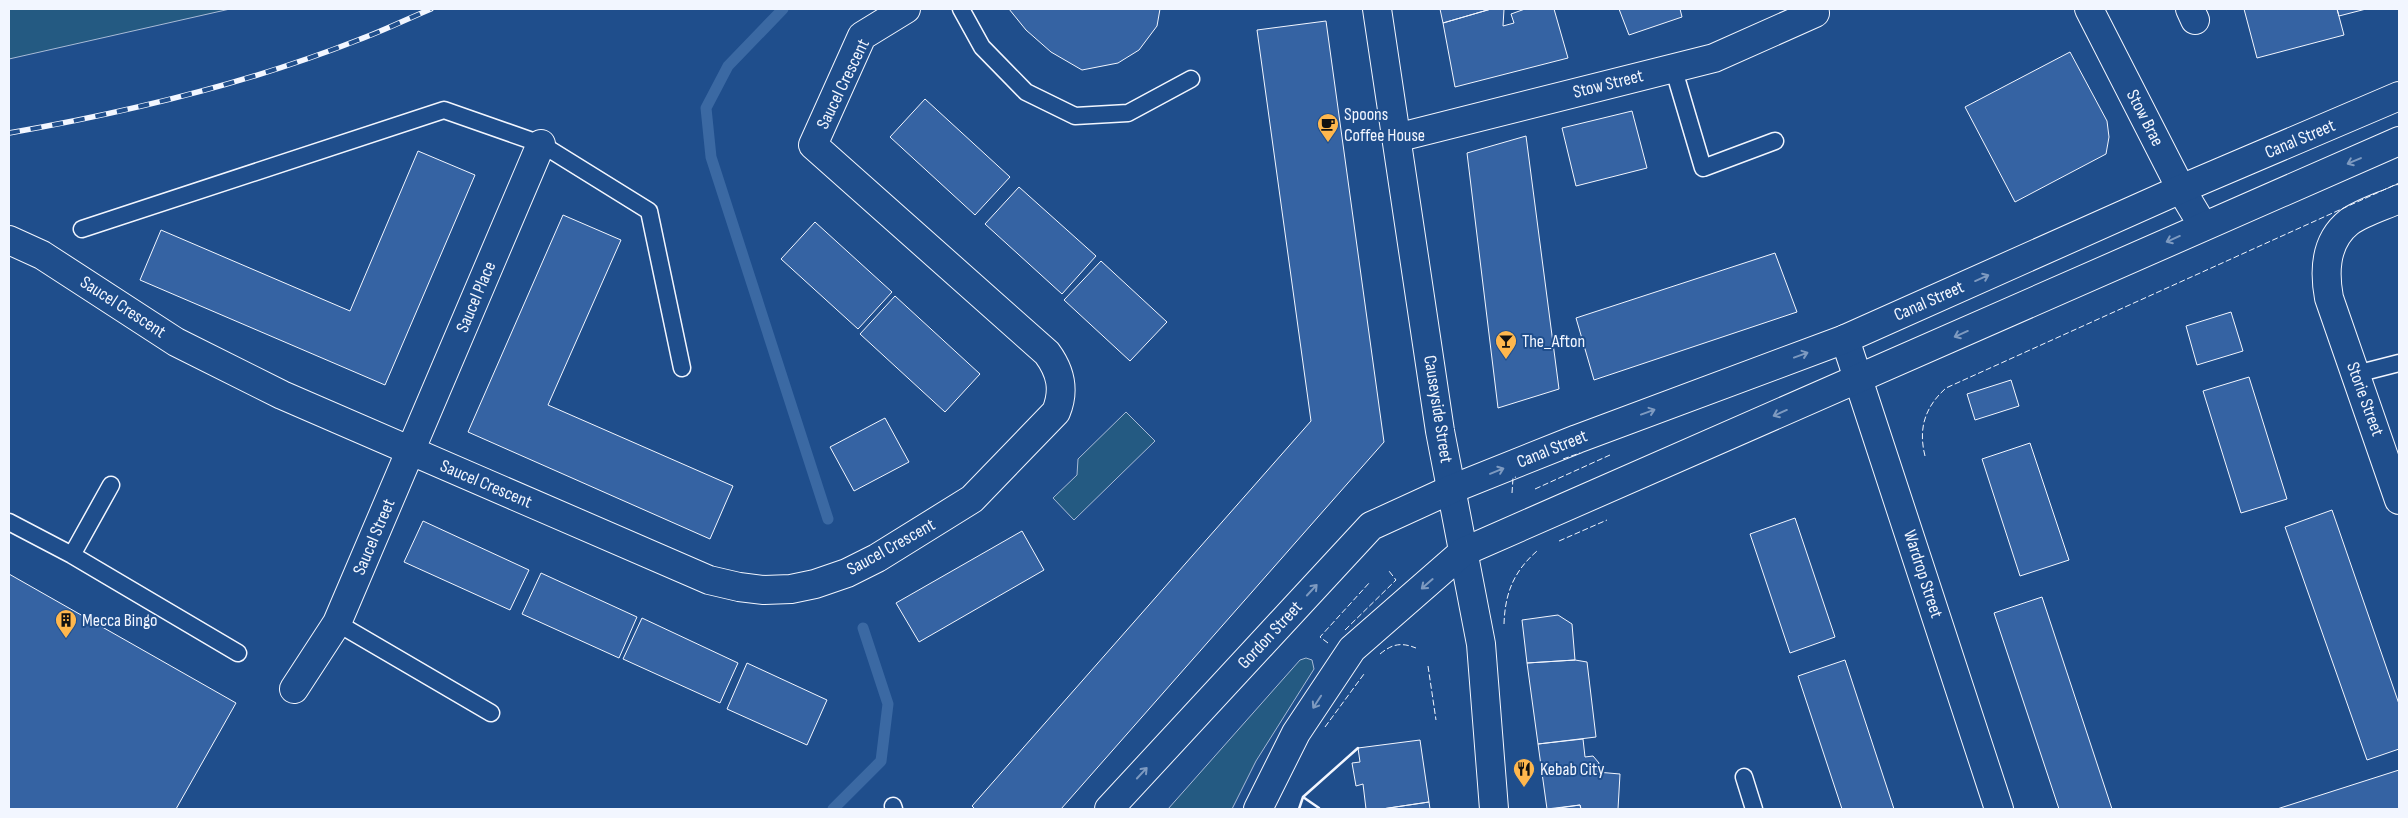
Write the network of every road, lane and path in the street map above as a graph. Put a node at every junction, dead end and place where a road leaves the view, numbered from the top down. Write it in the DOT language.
graph roads {
  1 [pos="906,9"];
  2 [pos="961,9"];
  3 [pos="1377,9"];
  4 [pos="2089,9"];
  5 [pos="1814,13"];
  6 [pos="1673,67"];
  7 [pos="1191,78"];
  8 [pos="2399,96"];
  9 [pos="1396,138"];
  10 [pos="1775,141"];
  11 [pos="2399,142"];
  12 [pos="541,144"];
  13 [pos="2181,189"];
  14 [pos="2399,199"];
  15 [pos="2203,226"];
  16 [pos="82,230"];
  17 [pos="9,240"];
  18 [pos="1845,339"];
  19 [pos="2399,363"];
  20 [pos="682,368"];
  21 [pos="2356,374"];
  22 [pos="1859,379"];
  23 [pos="410,451"];
  24 [pos="111,485"];
  25 [pos="1452,490"];
  26 [pos="2399,500"];
  27 [pos="9,522"];
  28 [pos="1463,552"];
  29 [pos="72,555"];
  30 [pos="337,623"];
  31 [pos="238,652"];
  32 [pos="294,689"];
  33 [pos="491,713"];
  34 [pos="1744,777"];
  35 [pos="1109,809"];
  36 [pos="1258,809"];
  37 [pos="1494,809"];
  38 [pos="1754,809"];
  39 [pos="1999,809"];
  1 -- 23 [label="street, Saucel Crescent"];
  2 -- 7 [label="lane"];
  3 -- 9 [label="street, Causeyside Street"];
  4 -- 13 [label="street, Stow Brae"];
  5 -- 6 [label="street, Stow Street"];
  6 -- 9 [label="street, Stow Street"];
  6 -- 10 [label="lane"];
  8 -- 13 [label="street, Canal Street"];
  9 -- 25 [label="street, Causeyside Street"];
  11 -- 15 [label="street, one-way"];
  12 -- 16 [label="lane"];
  12 -- 20 [label="lane"];
  12 -- 23 [label="street, Saucel Place"];
  13 -- 15 [label="street, Stow Brae"];
  18 -- 13 [label="street, Canal Street, one-way"];
  14 -- 21 [label="street, Storie Street"];
  15 -- 22 [label="street, one-way"];
  17 -- 23 [label="street, Saucel Crescent"];
  18 -- 22 [label="street, Wardrop Street"];
  25 -- 18 [label="street, Canal Street, one-way"];
  19 -- 21 [label="lane"];
  21 -- 26 [label="street, Storie Street"];
  22 -- 28 [label="street, one-way"];
  22 -- 39 [label="street, Wardrop Street"];
  23 -- 30 [label="street, Saucel Street"];
  24 -- 29 [label="lane"];
  25 -- 28 [label="street, Causeyside Street"];
  35 -- 25 [label="street, Gordon Street, one-way"];
  27 -- 29 [label="lane"];
  28 -- 36 [label="street, one-way"];
  28 -- 37 [label="street, Causeyside Street"];
  29 -- 31 [label="lane"];
  30 -- 32 [label="street, Saucel Street"];
  30 -- 33 [label="lane"];
  34 -- 38 [label="lane"];
}
